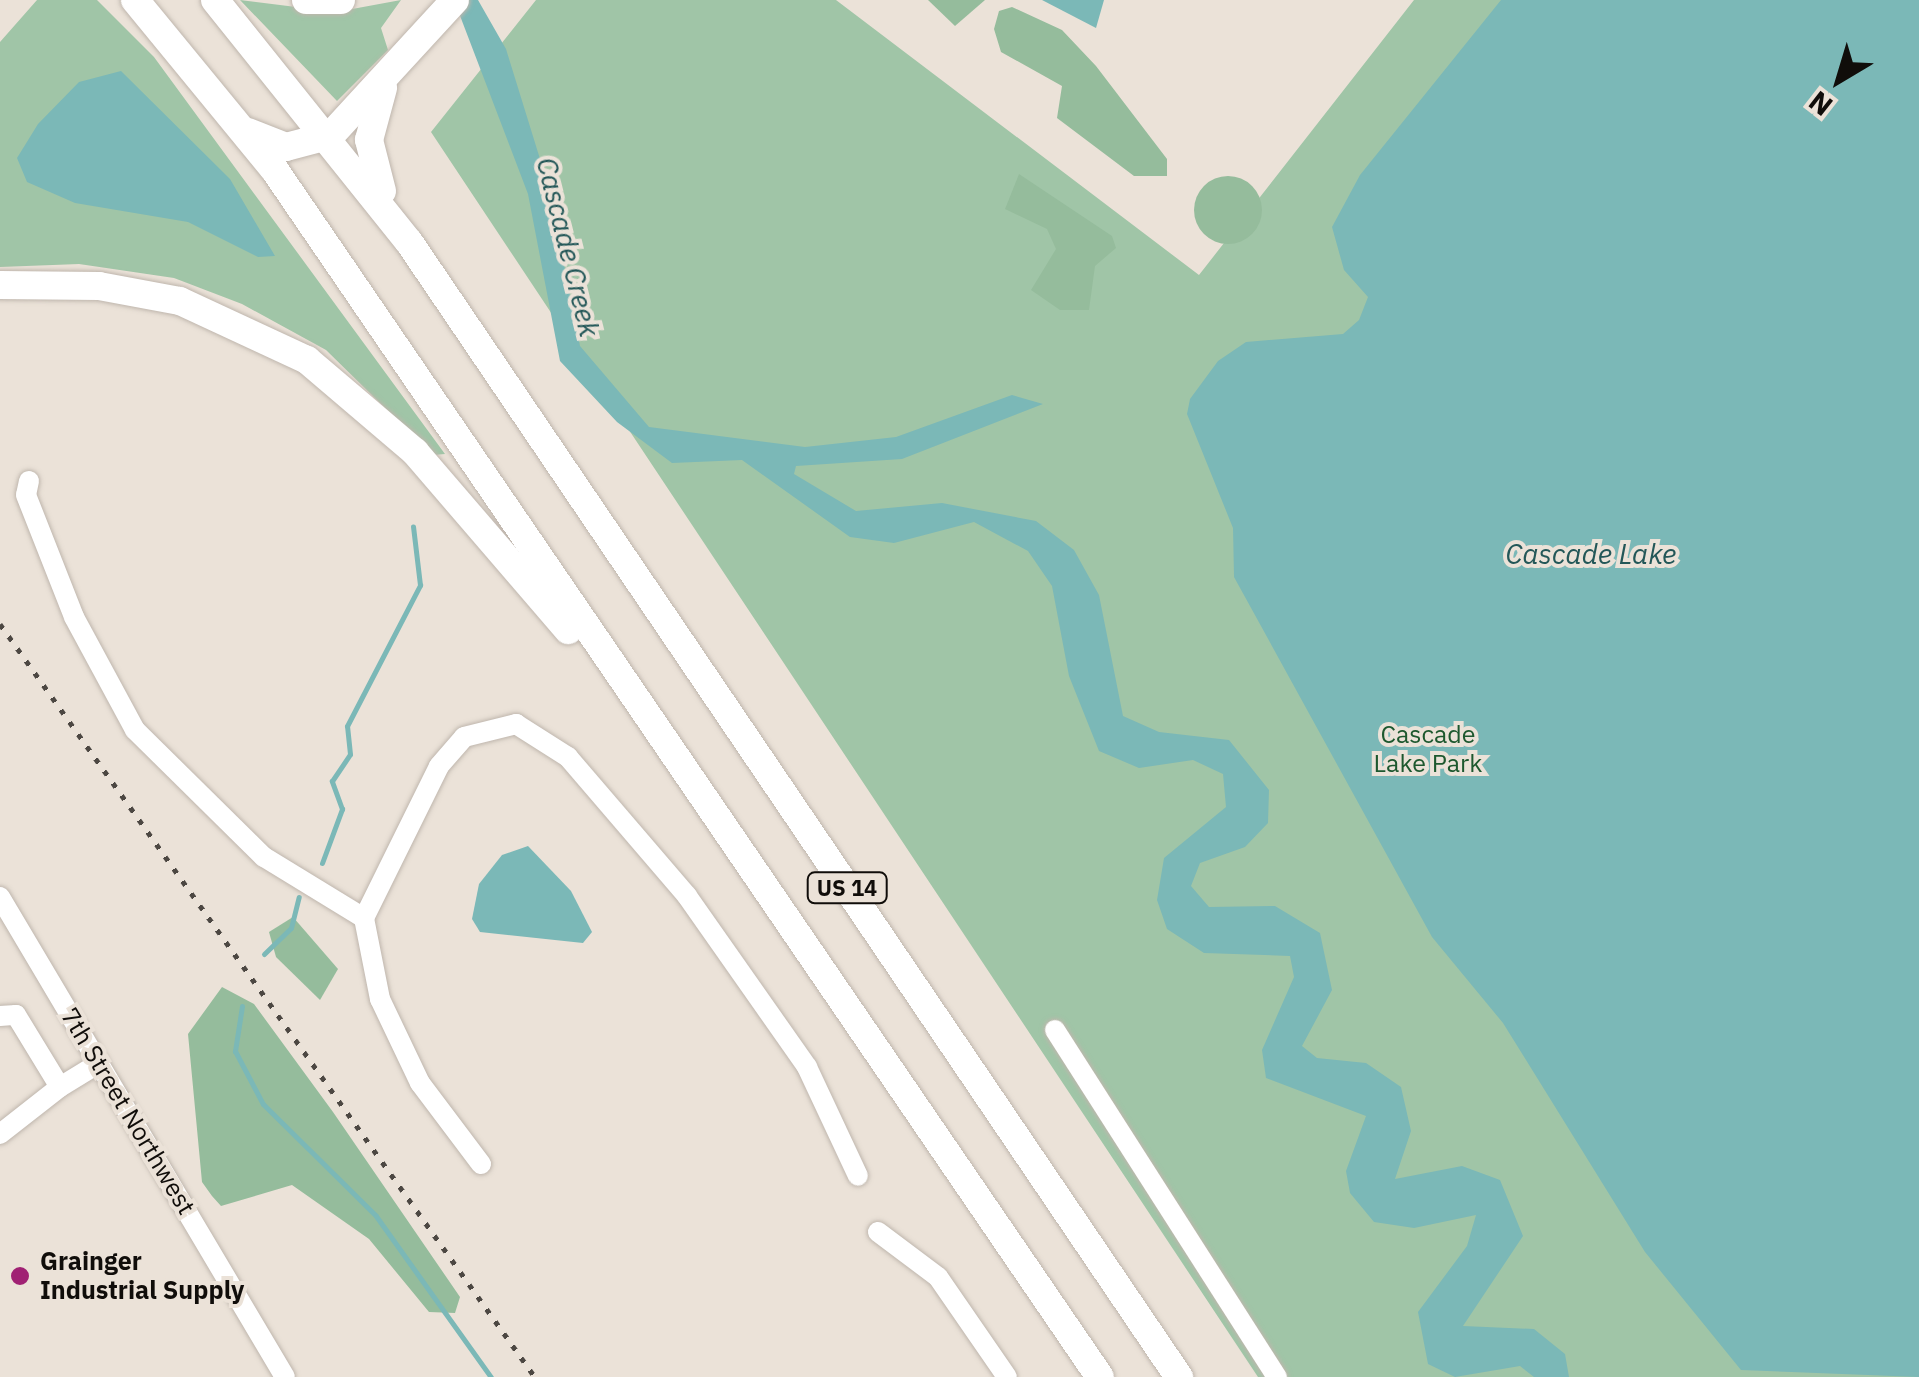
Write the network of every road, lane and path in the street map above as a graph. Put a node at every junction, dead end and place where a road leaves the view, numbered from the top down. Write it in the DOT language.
graph roads {
  1 [pos="135,0"];
  2 [pos="215,0"];
  3 [pos="306,0"];
  4 [pos="341,0"];
  5 [pos="455,0"];
  6 [pos="385,82"];
  7 [pos="242,130"];
  8 [pos="331,135"];
  9 [pos="390,216"];
  10 [pos="0,284"];
  11 [pos="29,481"];
  12 [pos="691,783"];
  13 [pos="0,897"];
  14 [pos="364,918"];
  15 [pos="0,1016"];
  16 [pos="1055,1030"];
  17 [pos="100,1063"];
  18 [pos="60,1087"];
  19 [pos="0,1134"];
  20 [pos="482,1164"];
  21 [pos="858,1176"];
  22 [pos="878,1232"];
  23 [pos="285,1377"];
  24 [pos="1007,1377"];
  25 [pos="1100,1377"];
  26 [pos="1179,1377"];
  27 [pos="1277,1377"];
  1 -- 7 [label="highway, US 14"];
  2 -- 8 [label="highway"];
  3 -- 4 [label="highway"];
  5 -- 6 [label="highway, US 14"];
  6 -- 8 [label="highway"];
  6 -- 9 [label="highway, US 14"];
  7 -- 8 [label="highway"];
  7 -- 12 [label="highway, US 14"];
  8 -- 9 [label="highway"];
  9 -- 26 [label="highway, US 14"];
  10 -- 12 [label="highway"];
  11 -- 14 [label="street"];
  12 -- 25 [label="highway, US 14"];
  13 -- 17 [label="street, 7th Street Northwest"];
  14 -- 20 [label="street"];
  14 -- 21 [label="street"];
  15 -- 18 [label="street"];
  16 -- 27 [label="street"];
  17 -- 18 [label="street"];
  17 -- 23 [label="street, 7th Street Northwest"];
  18 -- 19 [label="street"];
  22 -- 24 [label="street"];
}
